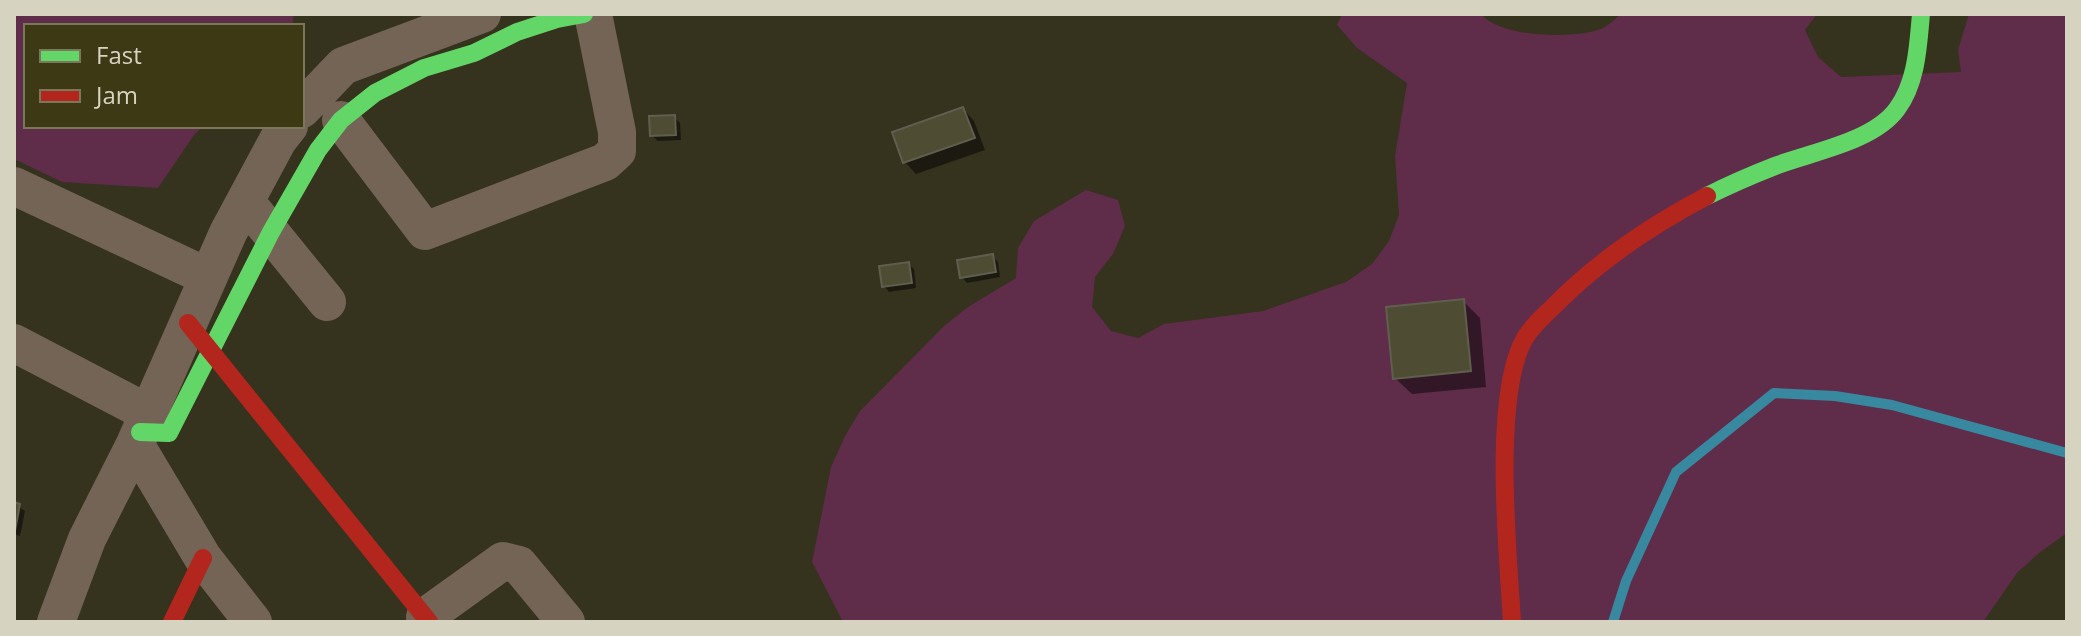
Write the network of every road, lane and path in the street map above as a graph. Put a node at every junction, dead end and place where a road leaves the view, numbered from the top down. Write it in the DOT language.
graph roads {
  1 [pos="482,14"];
  2 [pos="584,14"];
  3 [pos="593,14"];
  4 [pos="1921,14"];
  5 [pos="304,107"];
  6 [pos="341,120"];
  7 [pos="287,128"];
  8 [pos="14,186"];
  9 [pos="245,201"];
  10 [pos="271,232"];
  11 [pos="208,277"];
  12 [pos="327,302"];
  13 [pos="199,337"];
  14 [pos="14,343"];
  15 [pos="141,430"];
  16 [pos="203,558"];
  17 [pos="427,620"];
  18 [pos="56,622"];
  19 [pos="172,622"];
  20 [pos="253,622"];
  21 [pos="566,622"];
  22 [pos="1512,622"];
  1 -- 5 [label="street"];
  2 -- 6 [label="street"];
  3 -- 6 [label="street"];
  4 -- 22 [label="street"];
  6 -- 10 [label="street"];
  7 -- 9 [label="street"];
  8 -- 11 [label="street"];
  9 -- 10 [label="street"];
  9 -- 11 [label="street"];
  10 -- 12 [label="street"];
  10 -- 13 [label="street"];
  11 -- 13 [label="street"];
  13 -- 15 [label="street"];
  13 -- 17 [label="street"];
  14 -- 15 [label="street"];
  15 -- 16 [label="street"];
  15 -- 18 [label="street"];
  16 -- 19 [label="street"];
  16 -- 20 [label="street"];
  17 -- 21 [label="street"];
}
